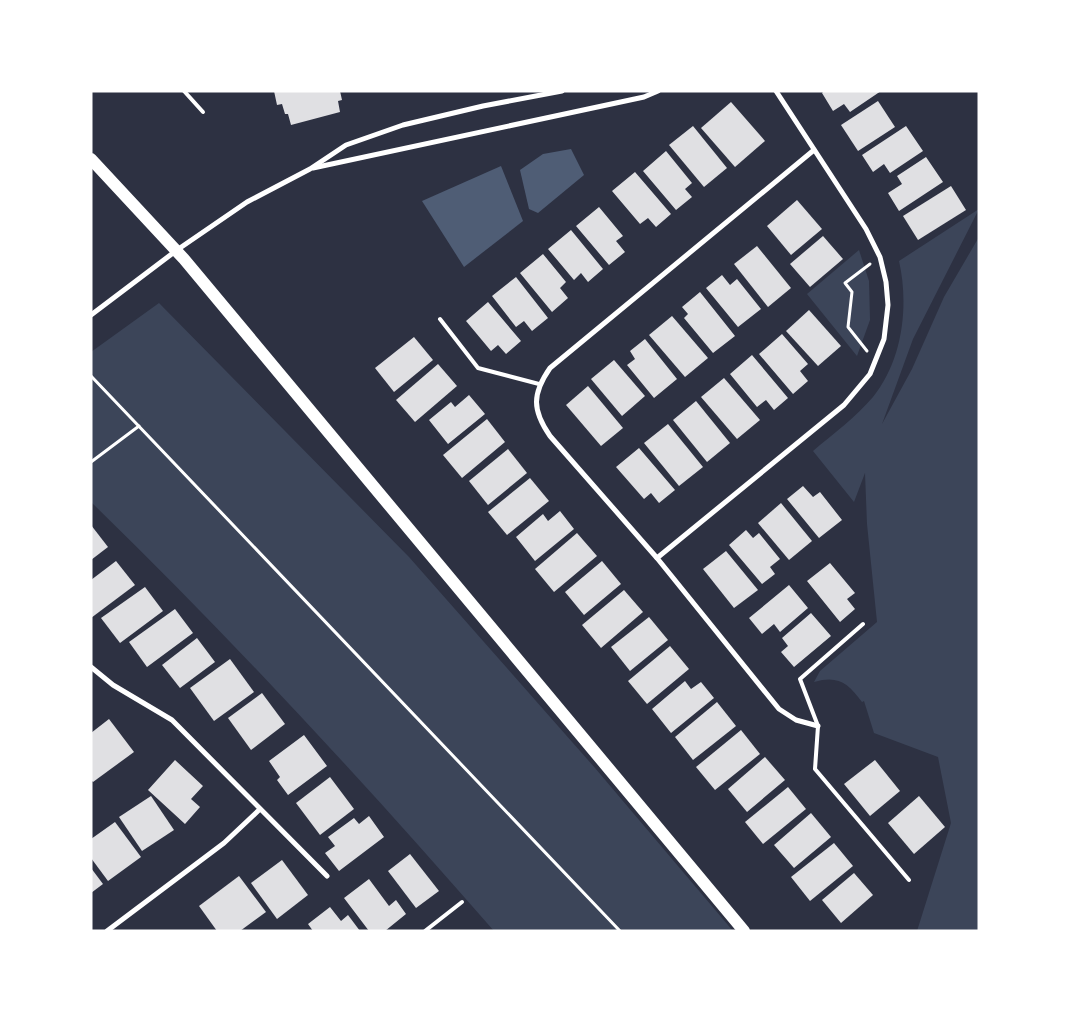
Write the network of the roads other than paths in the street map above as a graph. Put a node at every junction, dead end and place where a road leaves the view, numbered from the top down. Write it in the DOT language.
graph roads {
  1 [pos="184,91"];
  2 [pos="562,91"];
  3 [pos="658,91"];
  4 [pos="776,91"];
  5 [pos="203,112"];
  6 [pos="814,150"];
  7 [pos="91,159"];
  8 [pos="310,169"];
  9 [pos="177,250"];
  10 [pos="91,316"];
  11 [pos="440,319"];
  12 [pos="539,384"];
  13 [pos="657,558"];
  14 [pos="863,624"];
  15 [pos="91,666"];
  16 [pos="818,726"];
  17 [pos="260,810"];
  18 [pos="327,876"];
  19 [pos="909,880"];
  20 [pos="462,902"];
  21 [pos="107,931"];
  22 [pos="426,931"];
  23 [pos="744,931"];
  1 -- 5 [label="lane"];
  2 -- 8 [label="street"];
  3 -- 8 [label="street"];
  4 -- 6 [label="street"];
  6 -- 12 [label="street"];
  6 -- 13 [label="street"];
  7 -- 9 [label="main road"];
  8 -- 9 [label="street"];
  9 -- 10 [label="street"];
  9 -- 23 [label="main road"];
  11 -- 12 [label="lane"];
  12 -- 13 [label="street"];
  13 -- 16 [label="street"];
  14 -- 16 [label="lane"];
  15 -- 17 [label="street"];
  16 -- 19 [label="lane"];
  17 -- 18 [label="street"];
  17 -- 21 [label="street"];
  20 -- 22 [label="lane"];
}
